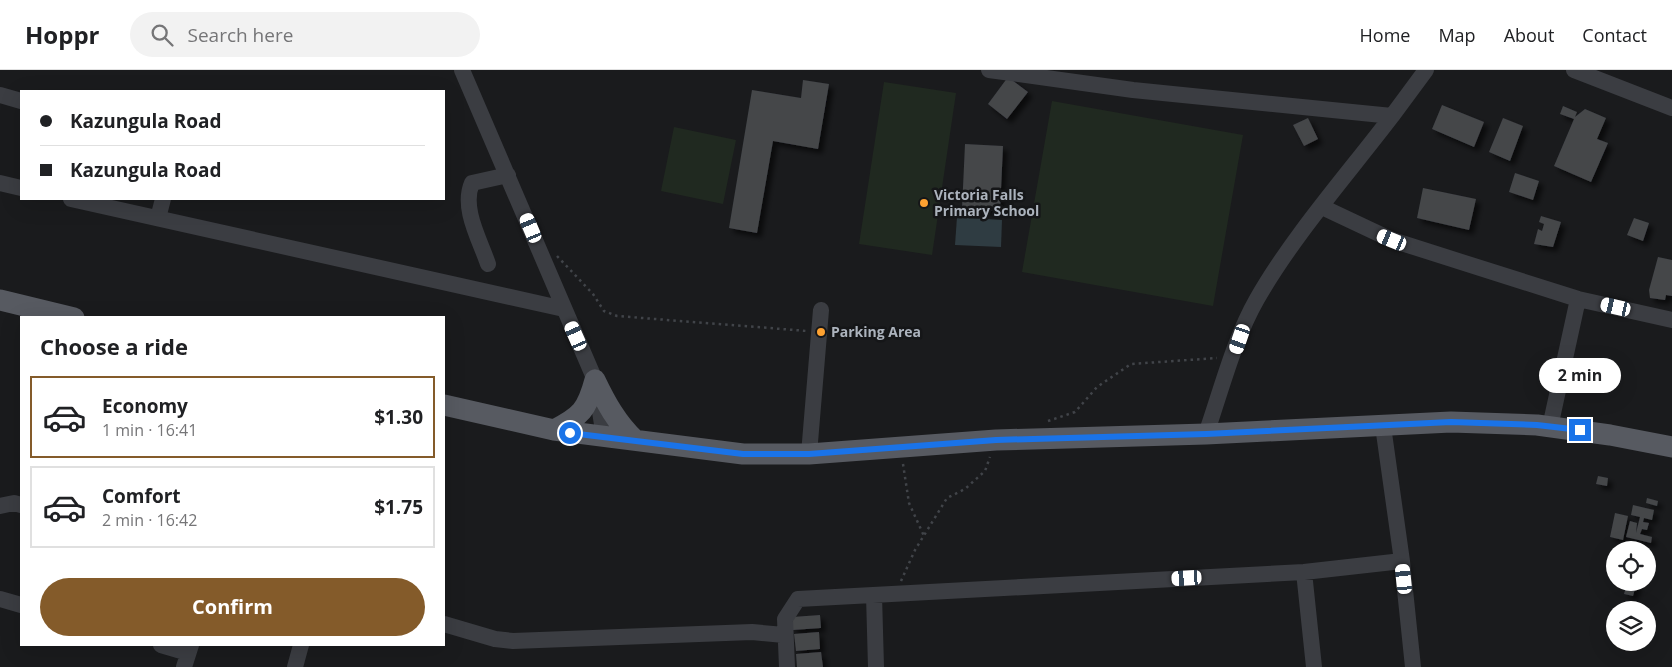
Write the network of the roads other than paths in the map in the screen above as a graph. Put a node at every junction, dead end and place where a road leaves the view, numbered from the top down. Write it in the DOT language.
graph roads {
  1 [pos="462,70"];
  2 [pos="989,70"];
  3 [pos="1426,70"];
  4 [pos="1574,70"];
  5 [pos="0,95"];
  6 [pos="20,101"];
  7 [pos="1672,108"];
  8 [pos="1392,116"];
  9 [pos="508,176"];
  10 [pos="0,183"];
  11 [pos="20,188"];
  12 [pos="75,200"];
  13 [pos="163,200"];
  14 [pos="1322,208"];
  15 [pos="158,218"];
  16 [pos="488,264"];
  17 [pos="1578,299"];
  18 [pos="0,300"];
  19 [pos="564,310"];
  20 [pos="821,310"];
  21 [pos="66,316"];
  22 [pos="1672,320"];
  23 [pos="595,380"];
  24 [pos="445,405"];
  25 [pos="1383,426"];
  26 [pos="1550,426"];
  27 [pos="554,430"];
  28 [pos="1206,434"];
  29 [pos="604,437"];
  30 [pos="635,440"];
  31 [pos="1672,447"];
  32 [pos="809,454"];
  33 [pos="20,505"];
  34 [pos="0,506"];
  35 [pos="1402,562"];
  36 [pos="1304,572"];
  37 [pos="874,595"];
  38 [pos="0,599"];
  39 [pos="20,605"];
  40 [pos="445,624"];
  41 [pos="784,635"];
  42 [pos="164,646"];
  43 [pos="301,646"];
  44 [pos="188,655"];
  45 [pos="295,667"];
  46 [pos="787,667"];
  47 [pos="876,667"];
  48 [pos="1314,667"];
  49 [pos="1413,667"];
  1 -- 9 [label="street"];
  2 -- 8 [label="street"];
  3 -- 8 [label="street"];
  4 -- 7 [label="street"];
  5 -- 6 [label="street"];
  8 -- 14 [label="street"];
  9 -- 16 [label="street"];
  9 -- 19 [label="street"];
  10 -- 11 [label="street"];
  12 -- 15 [label="street"];
  13 -- 15 [label="street"];
  14 -- 17 [label="street"];
  14 -- 28 [label="street"];
  15 -- 19 [label="street"];
  17 -- 22 [label="street"];
  17 -- 26 [label="street"];
  18 -- 21 [label="main road"];
  19 -- 23 [label="street"];
  20 -- 32 [label="street"];
  23 -- 27 [label="main road"];
  23 -- 29 [label="street"];
  23 -- 30 [label="main road"];
  24 -- 27 [label="main road"];
  25 -- 26 [label="main road"];
  25 -- 28 [label="main road"];
  25 -- 35 [label="street"];
  26 -- 31 [label="main road"];
  27 -- 29 [label="main road"];
  28 -- 32 [label="main road"];
  29 -- 30 [label="main road"];
  30 -- 32 [label="main road"];
  33 -- 34 [label="street"];
  35 -- 36 [label="street"];
  35 -- 49 [label="street"];
  36 -- 37 [label="street"];
  36 -- 48 [label="street"];
  37 -- 41 [label="street"];
  37 -- 47 [label="street"];
  38 -- 39 [label="street"];
  40 -- 41 [label="street"];
  41 -- 46 [label="street"];
  42 -- 44 [label="street"];
  43 -- 45 [label="street"];
}
